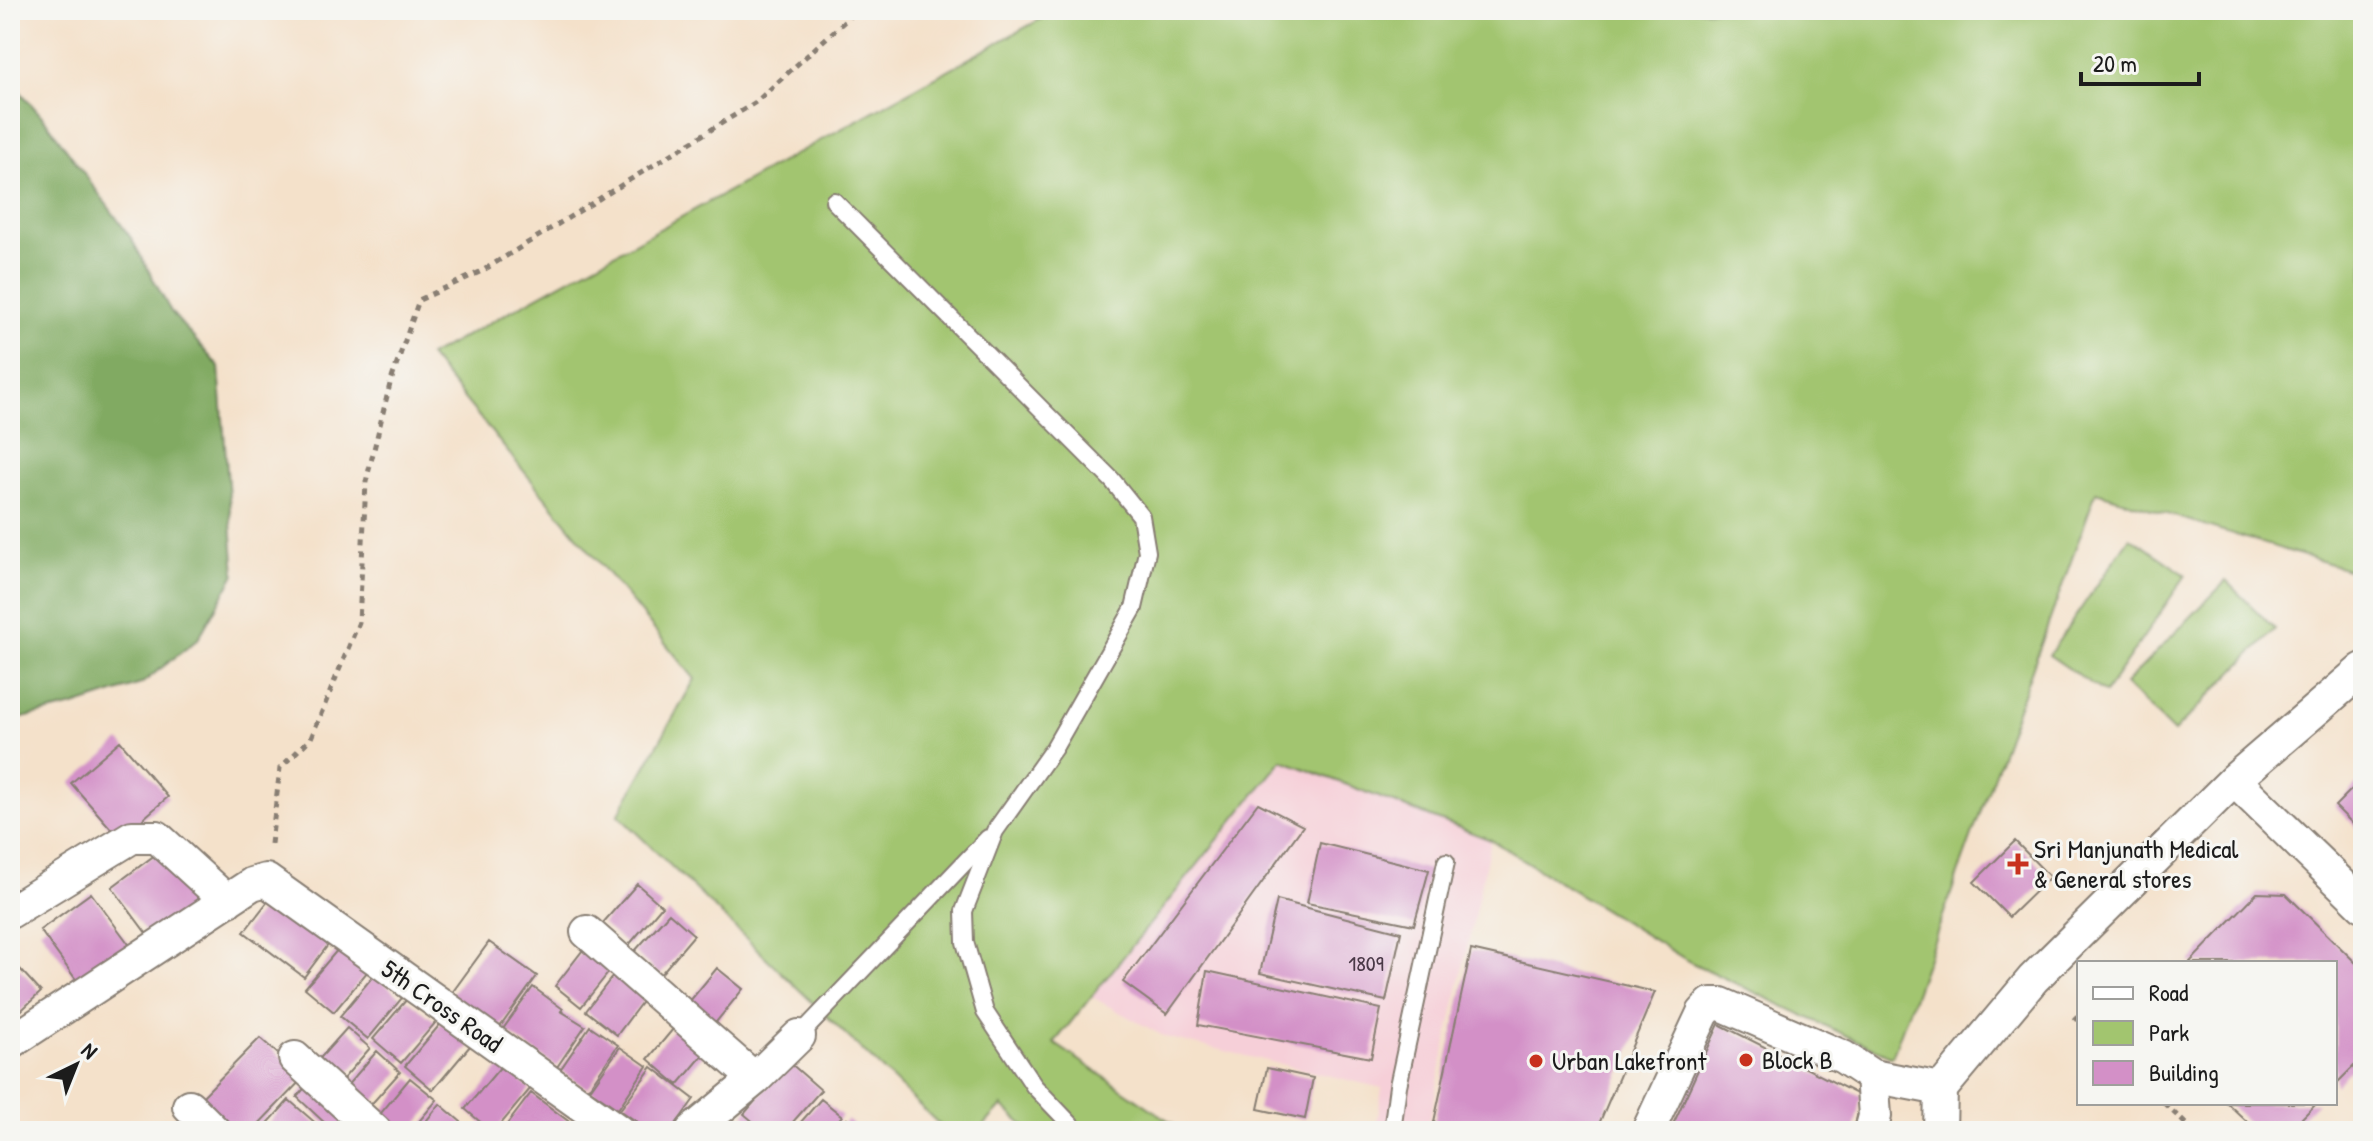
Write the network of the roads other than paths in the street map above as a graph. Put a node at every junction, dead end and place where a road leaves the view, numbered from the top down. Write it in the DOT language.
graph roads {
  1 [pos="834,201"];
  2 [pos="2363,669"];
  3 [pos="2234,780"];
  4 [pos="995,831"];
  5 [pos="1446,862"];
  6 [pos="227,901"];
  7 [pos="2363,905"];
  8 [pos="10,912"];
  9 [pos="587,932"];
  10 [pos="799,1036"];
  11 [pos="10,1043"];
  12 [pos="295,1058"];
  13 [pos="1872,1076"];
  14 [pos="755,1079"];
  15 [pos="1941,1089"];
  16 [pos="189,1106"];
  17 [pos="214,1131"];
  18 [pos="375,1131"];
  19 [pos="618,1131"];
  20 [pos="692,1131"];
  21 [pos="1077,1131"];
  22 [pos="1392,1131"];
  23 [pos="1648,1131"];
  24 [pos="1871,1131"];
  25 [pos="1940,1131"];
  1 -- 4 [label="lane"];
  2 -- 3 [label="street"];
  3 -- 7 [label="street"];
  3 -- 15 [label="street"];
  4 -- 10 [label="lane"];
  4 -- 21 [label="lane"];
  5 -- 22 [label="lane"];
  6 -- 8 [label="street"];
  6 -- 11 [label="street"];
  6 -- 19 [label="street, 5th Cross Road"];
  9 -- 14 [label="street"];
  10 -- 14 [label="street"];
  12 -- 18 [label="street"];
  13 -- 15 [label="street"];
  13 -- 23 [label="street"];
  13 -- 24 [label="street"];
  14 -- 20 [label="street"];
  15 -- 25 [label="street"];
  16 -- 17 [label="street"];
}
